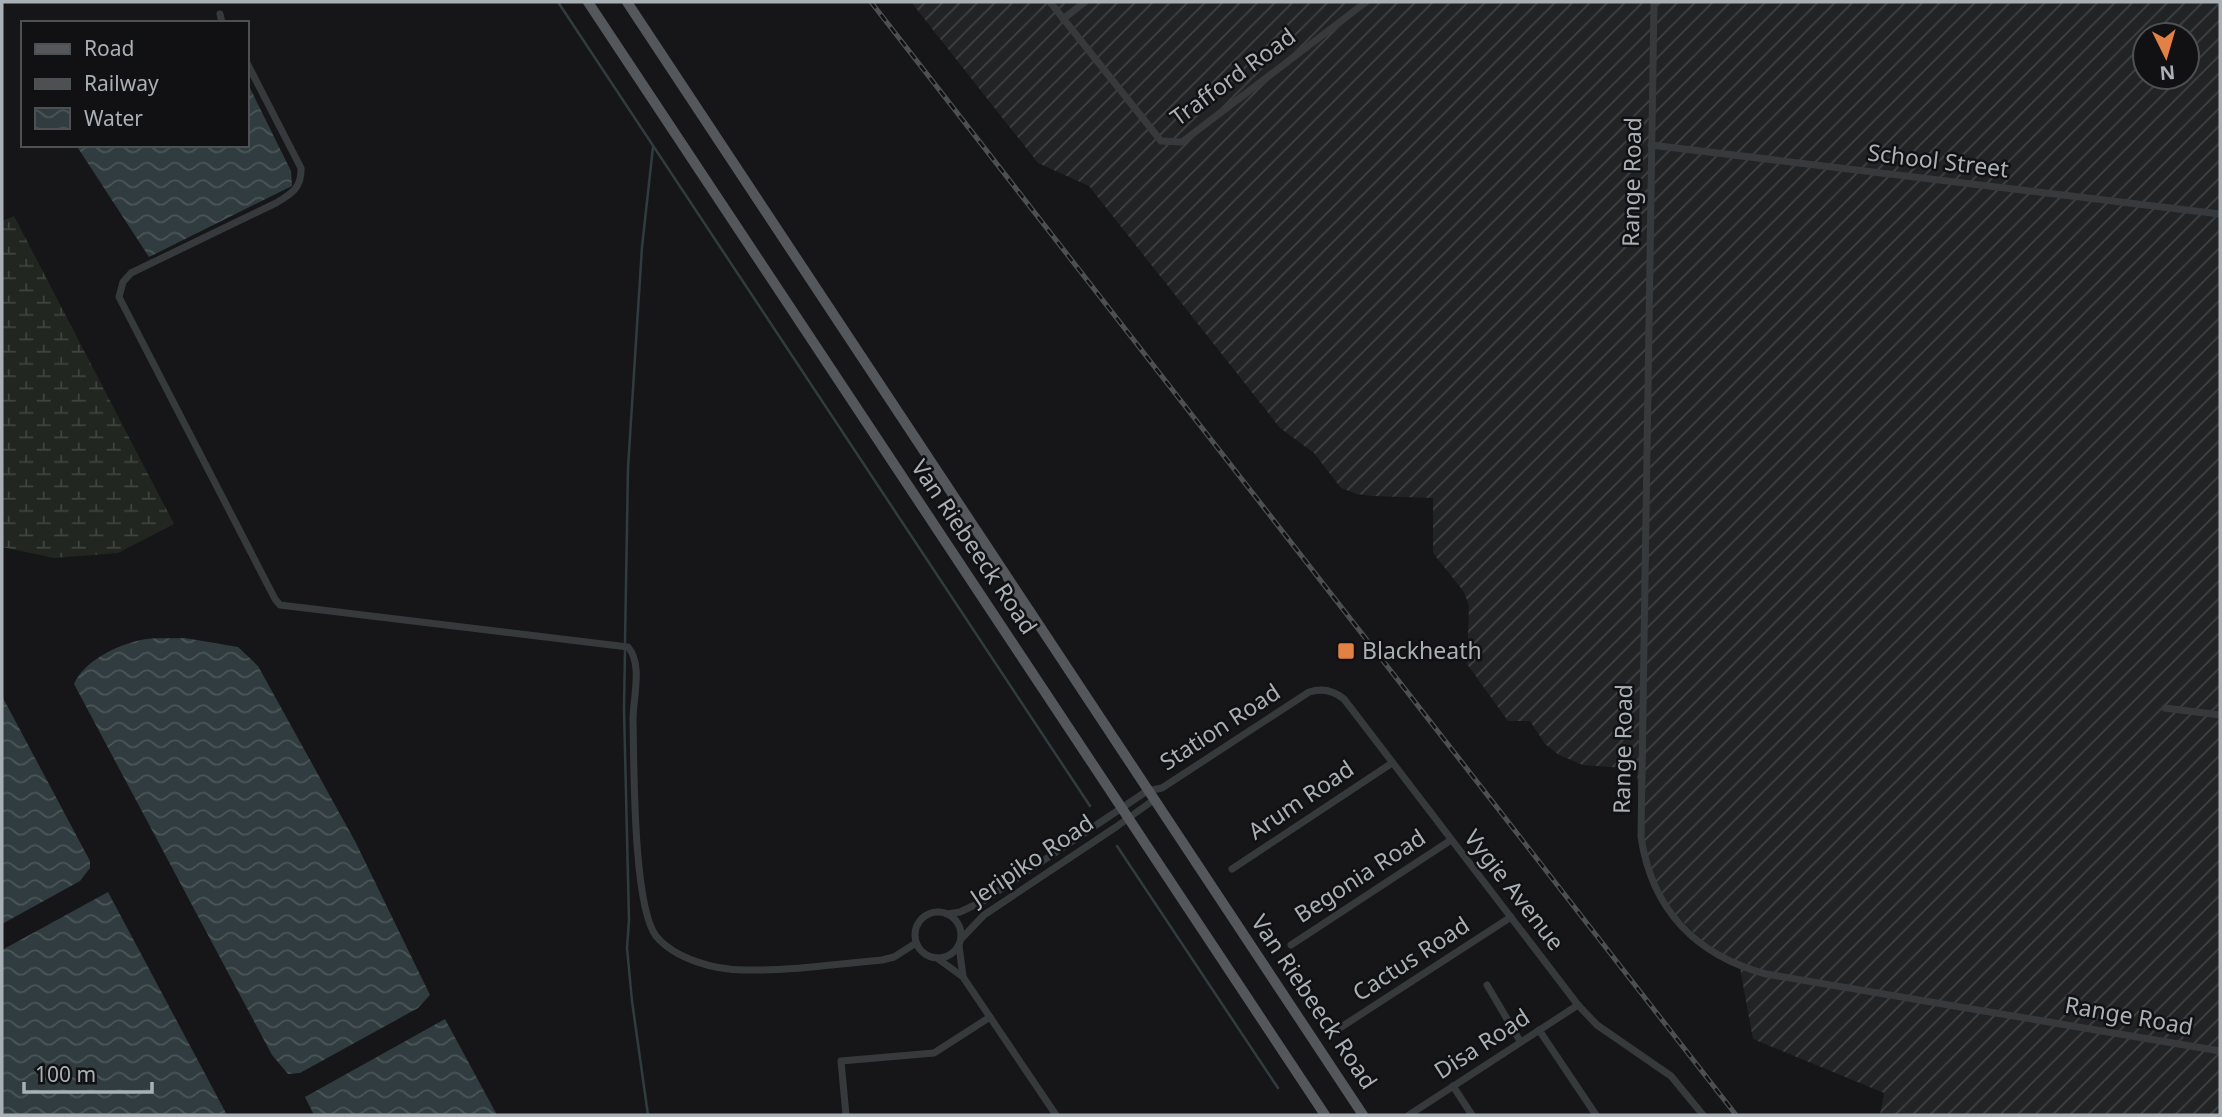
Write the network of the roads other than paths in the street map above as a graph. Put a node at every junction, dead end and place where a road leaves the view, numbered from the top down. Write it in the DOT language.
graph roads {
  1 [pos="588,2"];
  2 [pos="627,2"];
  3 [pos="1050,2"];
  4 [pos="1085,2"];
  5 [pos="1366,2"];
  6 [pos="1654,2"];
  7 [pos="1063,19"];
  8 [pos="248,65"];
  9 [pos="1651,145"];
  10 [pos="2220,214"];
  11 [pos="1303,695"];
  12 [pos="2165,708"];
  13 [pos="2220,715"];
  14 [pos="1392,763"];
  15 [pos="1153,794"];
  16 [pos="1122,807"];
  17 [pos="1130,818"];
  18 [pos="1451,840"];
  19 [pos="1232,869"];
  20 [pos="947,914"];
  21 [pos="1511,917"];
  22 [pos="960,942"];
  23 [pos="916,943"];
  24 [pos="1291,944"];
  25 [pos="937,958"];
  26 [pos="963,977"];
  27 [pos="1487,985"];
  28 [pos="1577,1005"];
  29 [pos="990,1017"];
  30 [pos="1539,1030"];
  31 [pos="1332,1033"];
  32 [pos="1520,1041"];
  33 [pos="2220,1051"];
  34 [pos="1452,1086"];
  35 [pos="846,1115"];
  36 [pos="1056,1115"];
  37 [pos="1325,1115"];
  38 [pos="1363,1115"];
  39 [pos="1409,1115"];
  40 [pos="1472,1115"];
  41 [pos="1596,1115"];
  42 [pos="1703,1115"];
  1 -- 16 [label="main road, Van Riebeeck Road"];
  2 -- 15 [label="main road, Van Riebeeck Road"];
  3 -- 7 [label="street, Trafford Road"];
  4 -- 7 [label="street"];
  5 -- 7 [label="street, Trafford Road"];
  6 -- 9 [label="street, Range Road"];
  8 -- 23 [label="street"];
  9 -- 10 [label="street, School Street"];
  9 -- 33 [label="street, Range Road"];
  11 -- 14 [label="street, Vygie Avenue"];
  11 -- 15 [label="street, Station Road"];
  12 -- 13 [label="street"];
  14 -- 18 [label="street, Vygie Avenue"];
  14 -- 19 [label="street, Arum Road"];
  15 -- 16 [label="street, Jeripiko Road"];
  15 -- 17 [label="street, Jeripiko Road"];
  15 -- 38 [label="main road, Van Riebeeck Road"];
  16 -- 17 [label="main road, Van Riebeeck Road"];
  16 -- 20 [label="street, Jeripiko Road"];
  17 -- 22 [label="street, Jeripiko Road"];
  17 -- 37 [label="main road, Van Riebeeck Road"];
  18 -- 21 [label="street, Vygie Avenue"];
  18 -- 24 [label="street, Begonia Road"];
  20 -- 22 [label="street"];
  20 -- 23 [label="street"];
  21 -- 28 [label="street, Vygie Avenue"];
  21 -- 31 [label="street, Cactus Road"];
  22 -- 25 [label="street"];
  22 -- 26 [label="street"];
  23 -- 25 [label="street"];
  25 -- 26 [label="street"];
  26 -- 29 [label="street"];
  27 -- 32 [label="street"];
  28 -- 30 [label="street, Disa Road"];
  28 -- 42 [label="street, Vygie Avenue"];
  29 -- 35 [label="street"];
  29 -- 36 [label="street"];
  30 -- 32 [label="street, Disa Road"];
  30 -- 41 [label="street"];
  32 -- 34 [label="street, Disa Road"];
  34 -- 39 [label="street, Disa Road"];
  34 -- 40 [label="street"];
}
